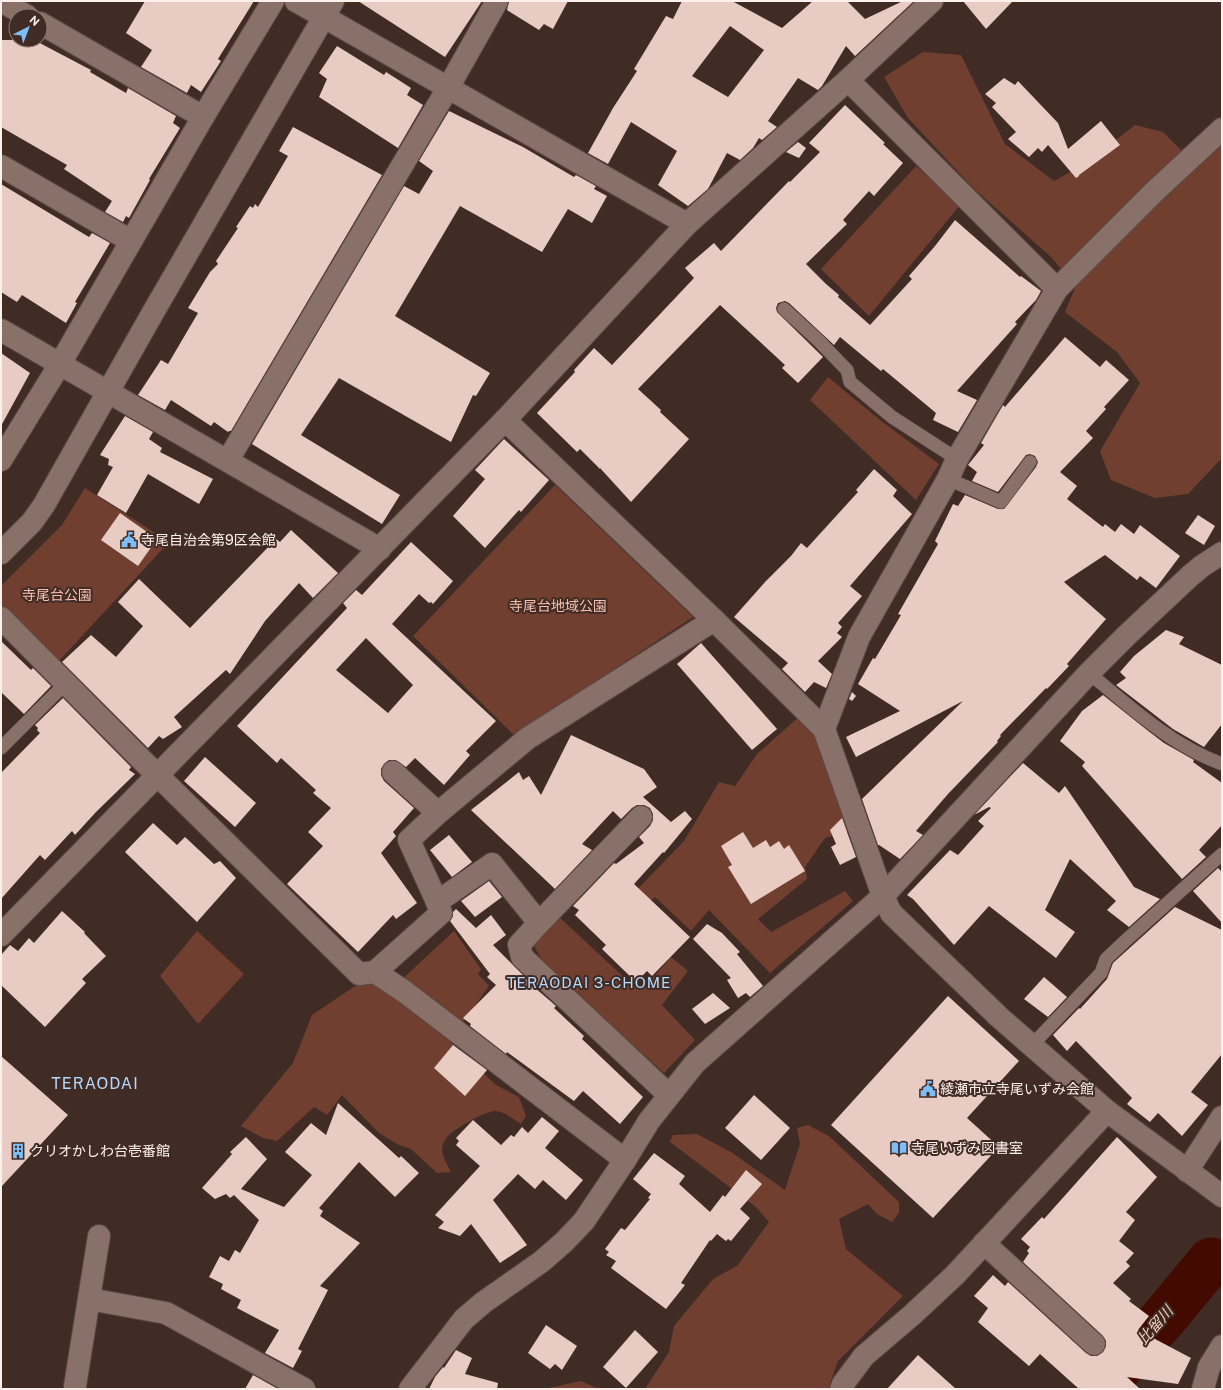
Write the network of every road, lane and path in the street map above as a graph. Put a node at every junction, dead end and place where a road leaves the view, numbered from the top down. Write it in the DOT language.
graph roads {
  1 [pos="1,1"];
  2 [pos="273,1"];
  3 [pos="296,1"];
  4 [pos="497,1"];
  5 [pos="932,1"];
  6 [pos="13,8"];
  7 [pos="328,9"];
  8 [pos="48,28"];
  9 [pos="848,80"];
  10 [pos="448,88"];
  11 [pos="203,117"];
  12 [pos="1222,129"];
  13 [pos="1,166"];
  14 [pos="687,224"];
  15 [pos="131,242"];
  16 [pos="1057,289"];
  17 [pos="784,309"];
  18 [pos="1,330"];
  19 [pos="60,364"];
  20 [pos="108,392"];
  21 [pos="505,420"];
  22 [pos="957,459"];
  23 [pos="1,460"];
  24 [pos="228,460"];
  25 [pos="1030,462"];
  26 [pos="948,479"];
  27 [pos="380,549"];
  28 [pos="1,553"];
  29 [pos="1222,553"];
  30 [pos="1,618"];
  31 [pos="714,620"];
  32 [pos="1089,673"];
  33 [pos="66,683"];
  34 [pos="824,729"];
  35 [pos="1,748"];
  36 [pos="1222,764"];
  37 [pos="393,772"];
  38 [pos="157,775"];
  39 [pos="438,813"];
  40 [pos="641,816"];
  41 [pos="1222,854"];
  42 [pos="883,896"];
  43 [pos="437,902"];
  44 [pos="539,923"];
  45 [pos="1,935"];
  46 [pos="375,972"];
  47 [pos="1032,1045"];
  48 [pos="669,1095"];
  49 [pos="1107,1111"];
  50 [pos="1222,1117"];
  51 [pos="625,1160"];
  52 [pos="1186,1171"];
  53 [pos="1222,1196"];
  54 [pos="99,1236"];
  55 [pos="984,1243"];
  56 [pos="89,1299"];
  57 [pos="1094,1344"];
  58 [pos="1222,1346"];
  59 [pos="75,1386"];
  60 [pos="304,1389"];
  61 [pos="410,1389"];
  62 [pos="841,1389"];
  63 [pos="1203,1389"];
  1 -- 6 [label="street"];
  2 -- 11 [label="street"];
  3 -- 7 [label="street"];
  4 -- 10 [label="street"];
  5 -- 9 [label="street"];
  7 -- 10 [label="street"];
  7 -- 20 [label="street"];
  8 -- 11 [label="street"];
  9 -- 14 [label="street"];
  9 -- 16 [label="street"];
  10 -- 14 [label="street"];
  10 -- 24 [label="street"];
  11 -- 15 [label="street"];
  12 -- 16 [label="street"];
  13 -- 15 [label="street"];
  14 -- 21 [label="street"];
  15 -- 19 [label="street"];
  16 -- 22 [label="street"];
  17 -- 22 [label="lane"];
  18 -- 19 [label="street"];
  19 -- 20 [label="street"];
  19 -- 23 [label="street"];
  20 -- 24 [label="street"];
  20 -- 28 [label="street"];
  21 -- 27 [label="street"];
  21 -- 31 [label="street"];
  22 -- 26 [label="street"];
  24 -- 27 [label="street"];
  25 -- 26 [label="lane"];
  26 -- 34 [label="street"];
  27 -- 38 [label="street"];
  29 -- 32 [label="street"];
  30 -- 33 [label="street"];
  31 -- 34 [label="street"];
  31 -- 39 [label="street"];
  32 -- 36 [label="lane"];
  32 -- 42 [label="street"];
  33 -- 35 [label="lane"];
  33 -- 38 [label="street"];
  34 -- 42 [label="street"];
  37 -- 39 [label="street"];
  38 -- 45 [label="street"];
  38 -- 46 [label="street"];
  39 -- 43 [label="street"];
  40 -- 44 [label="street"];
  41 -- 47 [label="lane"];
  42 -- 47 [label="street"];
  42 -- 48 [label="street"];
  43 -- 44 [label="street"];
  43 -- 46 [label="street"];
  44 -- 48 [label="street"];
  46 -- 51 [label="street"];
  47 -- 49 [label="street"];
  48 -- 51 [label="street"];
  49 -- 52 [label="street"];
  49 -- 55 [label="street"];
  50 -- 52 [label="street"];
  51 -- 61 [label="street"];
  52 -- 53 [label="street"];
  54 -- 56 [label="street"];
  55 -- 57 [label="street"];
  55 -- 62 [label="street"];
  56 -- 59 [label="street"];
  56 -- 60 [label="street"];
  58 -- 63 [label="street"];
}
